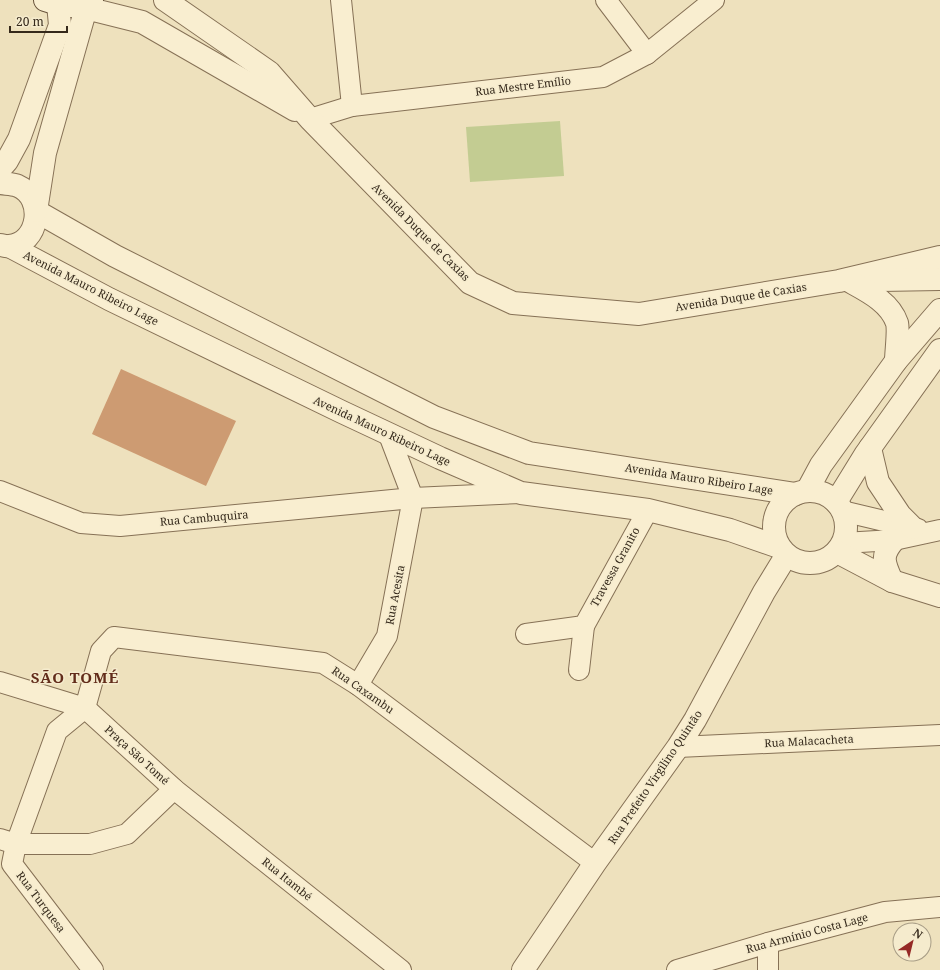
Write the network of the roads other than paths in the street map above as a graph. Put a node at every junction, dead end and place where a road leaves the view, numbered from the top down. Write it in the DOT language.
graph roads {
  1 [pos="165,0"];
  2 [pos="341,0"];
  3 [pos="606,0"];
  4 [pos="714,0"];
  5 [pos="51,2"];
  6 [pos="89,4"];
  7 [pos="647,54"];
  8 [pos="352,106"];
  9 [pos="310,119"];
  10 [pos="0,169"];
  11 [pos="0,183"];
  12 [pos="36,211"];
  13 [pos="4,246"];
  14 [pos="940,256"];
  15 [pos="940,279"];
  16 [pos="844,281"];
  17 [pos="940,310"];
  18 [pos="940,351"];
  19 [pos="896,361"];
  20 [pos="389,435"];
  21 [pos="870,448"];
  22 [pos="0,491"];
  23 [pos="801,492"];
  24 [pos="521,493"];
  25 [pos="413,498"];
  26 [pos="839,507"];
  27 [pos="648,510"];
  28 [pos="928,530"];
  29 [pos="894,540"];
  30 [pos="840,548"];
  31 [pos="783,551"];
  32 [pos="892,581"];
  33 [pos="940,596"];
  34 [pos="584,626"];
  35 [pos="526,634"];
  36 [pos="578,670"];
  37 [pos="0,682"];
  38 [pos="358,685"];
  39 [pos="85,708"];
  40 [pos="940,735"];
  41 [pos="678,747"];
  42 [pos="174,789"];
  43 [pos="8,842"];
  44 [pos="595,862"];
  45 [pos="940,907"];
  46 [pos="768,943"];
  47 [pos="85,966"];
  48 [pos="401,970"];
  49 [pos="523,970"];
  50 [pos="677,970"];
  51 [pos="768,970"];
  1 -- 9 [label="street, Avenida Duque de Caxias"];
  2 -- 8 [label="street"];
  3 -- 7 [label="street"];
  4 -- 7 [label="street, Rua Mestre Emílio"];
  5 -- 6 [label="street, Avenida Duque de Caxias"];
  5 -- 10 [label="street"];
  6 -- 9 [label="street, Avenida Duque de Caxias"];
  6 -- 12 [label="street"];
  7 -- 8 [label="street, Rua Mestre Emílio"];
  8 -- 9 [label="street, Rua Mestre Emílio"];
  9 -- 16 [label="street, Avenida Duque de Caxias"];
  11 -- 12 [label="street"];
  12 -- 13 [label="street, Avenida Mauro Ribeiro Lage"];
  12 -- 23 [label="street, Avenida Mauro Ribeiro Lage"];
  13 -- 20 [label="street, Avenida Mauro Ribeiro Lage"];
  14 -- 16 [label="street, Avenida Duque de Caxias"];
  15 -- 16 [label="street, Avenida Duque de Caxias"];
  16 -- 19 [label="street"];
  17 -- 19 [label="street"];
  18 -- 21 [label="street"];
  19 -- 23 [label="street"];
  20 -- 24 [label="street, Avenida Mauro Ribeiro Lage"];
  20 -- 25 [label="street"];
  21 -- 26 [label="street"];
  21 -- 28 [label="street"];
  22 -- 25 [label="street, Rua Cambuquira"];
  23 -- 26 [label="street"];
  23 -- 31 [label="street"];
  24 -- 25 [label="street, Rua Cambuquira"];
  24 -- 27 [label="street, Avenida Mauro Ribeiro Lage"];
  25 -- 38 [label="street, Rua Acesita"];
  26 -- 28 [label="street"];
  26 -- 30 [label="street"];
  27 -- 31 [label="street, Avenida Mauro Ribeiro Lage"];
  27 -- 34 [label="street, Travessa Granito"];
  28 -- 29 [label="street"];
  29 -- 30 [label="street"];
  29 -- 32 [label="street"];
  30 -- 31 [label="street"];
  30 -- 32 [label="street"];
  31 -- 41 [label="street, Rua Prefeito Virgilino Quintão"];
  32 -- 33 [label="street"];
  34 -- 35 [label="street"];
  34 -- 36 [label="street, Travessa Granito"];
  37 -- 39 [label="street"];
  38 -- 39 [label="street, Rua Caxambu"];
  38 -- 44 [label="street, Rua Caxambu"];
  39 -- 42 [label="street, Praça São Tomé"];
  39 -- 43 [label="street"];
  40 -- 41 [label="street, Rua Malacacheta"];
  41 -- 44 [label="street, Rua Prefeito Virgilino Quintão"];
  42 -- 43 [label="street, Praça São Tomé"];
  42 -- 48 [label="street, Rua Itambé"];
  43 -- 47 [label="street, Rua Turquesa"];
  44 -- 49 [label="street, Rua Prefeito Virgilino Quintão"];
  45 -- 46 [label="street, Rua Armínio Costa Lage"];
  46 -- 50 [label="street, Rua Armínio Costa Lage"];
  46 -- 51 [label="street"];
}
